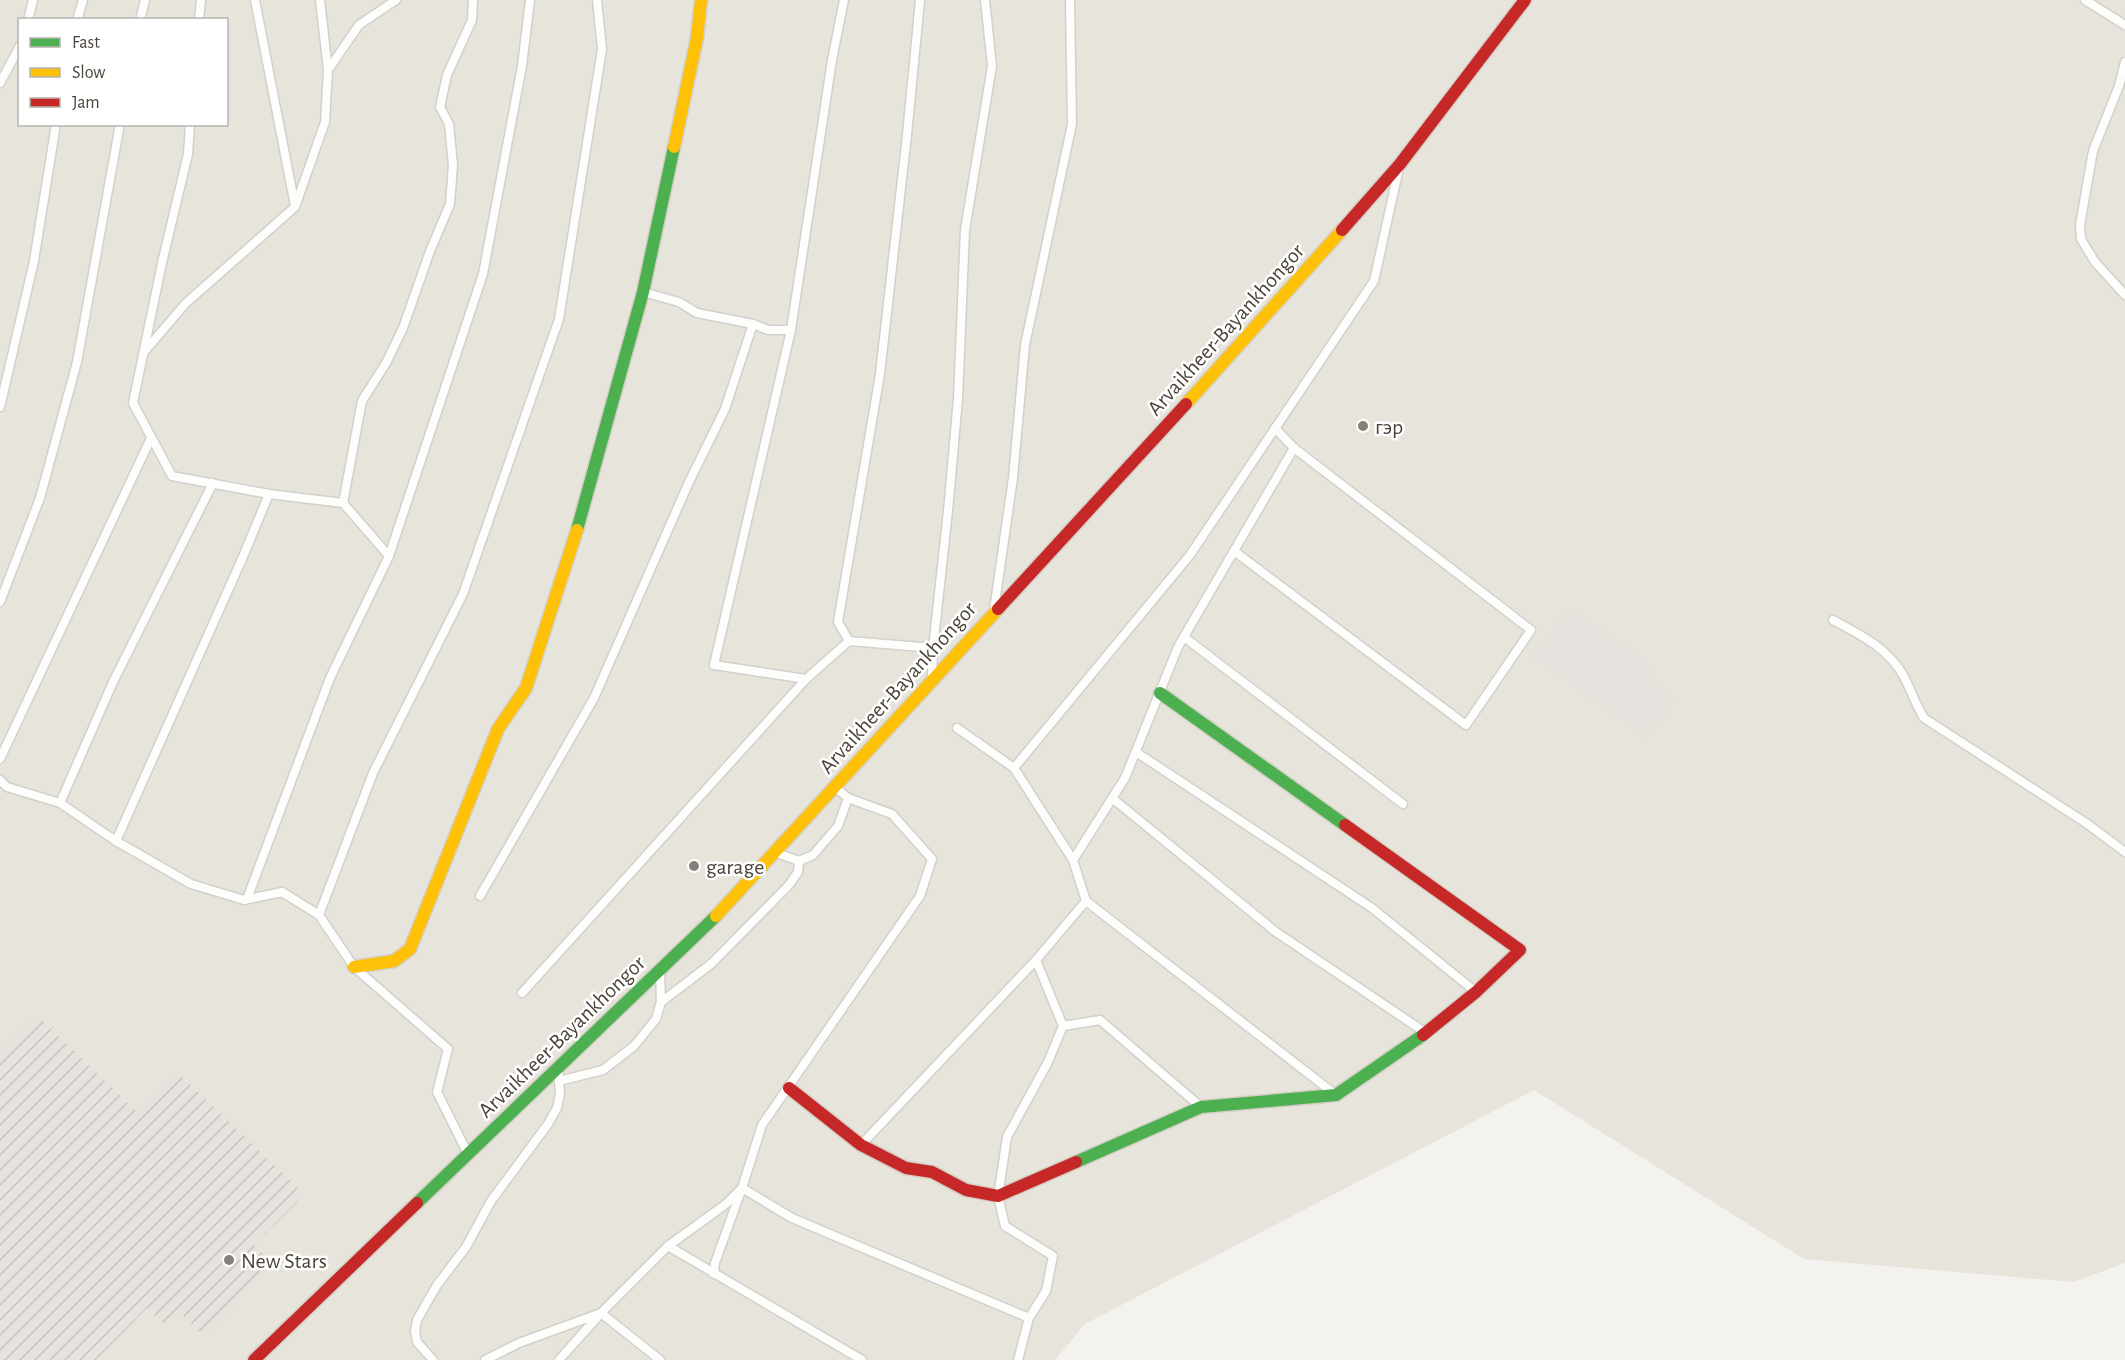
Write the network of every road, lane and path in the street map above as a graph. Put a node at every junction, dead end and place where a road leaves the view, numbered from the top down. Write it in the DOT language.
graph roads {
  1 [pos="33,0"];
  2 [pos="83,0"];
  3 [pos="145,0"];
  4 [pos="201,0"];
  5 [pos="255,0"];
  6 [pos="320,0"];
  7 [pos="396,0"];
  8 [pos="473,0"];
  9 [pos="530,0"];
  10 [pos="597,0"];
  11 [pos="701,0"];
  12 [pos="844,0"];
  13 [pos="921,0"];
  14 [pos="985,0"];
  15 [pos="1070,0"];
  16 [pos="1526,0"];
  17 [pos="2085,0"];
  18 [pos="28,18"];
  19 [pos="78,18"];
  20 [pos="140,18"];
  21 [pos="199,18"];
  22 [pos="2125,25"];
  23 [pos="18,50"];
  24 [pos="2125,62"];
  25 [pos="328,70"];
  26 [pos="0,83"];
  27 [pos="56,126"];
  28 [pos="120,126"];
  29 [pos="190,126"];
  30 [pos="1400,164"];
  31 [pos="295,207"];
  32 [pos="643,292"];
  33 [pos="2125,295"];
  34 [pos="753,324"];
  35 [pos="791,330"];
  36 [pos="144,353"];
  37 [pos="0,407"];
  38 [pos="1275,428"];
  39 [pos="152,438"];
  40 [pos="1294,448"];
  41 [pos="213,483"];
  42 [pos="269,494"];
  43 [pos="343,503"];
  44 [pos="1234,551"];
  45 [pos="390,556"];
  46 [pos="0,602"];
  47 [pos="994,613"];
  48 [pos="1833,620"];
  49 [pos="1184,637"];
  50 [pos="849,641"];
  51 [pos="933,648"];
  52 [pos="806,679"];
  53 [pos="932,680"];
  54 [pos="1160,693"];
  55 [pos="957,728"];
  56 [pos="1136,752"];
  57 [pos="0,759"];
  58 [pos="1014,768"];
  59 [pos="0,780"];
  60 [pos="835,787"];
  61 [pos="848,798"];
  62 [pos="1112,798"];
  63 [pos="60,803"];
  64 [pos="1403,804"];
  65 [pos="116,841"];
  66 [pos="774,852"];
  67 [pos="2125,852"];
  68 [pos="1073,860"];
  69 [pos="799,861"];
  70 [pos="480,896"];
  71 [pos="247,899"];
  72 [pos="1086,901"];
  73 [pos="319,915"];
  74 [pos="1036,960"];
  75 [pos="354,967"];
  76 [pos="660,970"];
  77 [pos="1476,992"];
  78 [pos="522,993"];
  79 [pos="661,1002"];
  80 [pos="1063,1026"];
  81 [pos="1426,1033"];
  82 [pos="558,1075"];
  83 [pos="789,1088"];
  84 [pos="1336,1095"];
  85 [pos="1201,1107"];
  86 [pos="861,1145"];
  87 [pos="468,1154"];
  88 [pos="742,1188"];
  89 [pos="999,1196"];
  90 [pos="668,1246"];
  91 [pos="714,1274"];
  92 [pos="602,1313"];
  93 [pos="1029,1318"];
  94 [pos="254,1360"];
  95 [pos="434,1360"];
  96 [pos="485,1360"];
  97 [pos="559,1360"];
  98 [pos="660,1360"];
  99 [pos="862,1360"];
  100 [pos="1018,1360"];
  1 -- 18 [label="street"];
  2 -- 19 [label="street"];
  3 -- 20 [label="street"];
  4 -- 21 [label="street"];
  5 -- 31 [label="street"];
  6 -- 25 [label="street"];
  7 -- 25 [label="street"];
  8 -- 43 [label="street"];
  9 -- 45 [label="street"];
  10 -- 73 [label="street"];
  11 -- 32 [label="main road"];
  12 -- 35 [label="street"];
  13 -- 50 [label="street"];
  14 -- 51 [label="street"];
  15 -- 47 [label="street"];
  16 -- 30 [label="main road, Arvaikheer-Bayankhongor"];
  17 -- 22 [label="street"];
  23 -- 26 [label="street"];
  24 -- 33 [label="street"];
  25 -- 31 [label="street"];
  27 -- 37 [label="street"];
  28 -- 46 [label="street"];
  29 -- 36 [label="street"];
  30 -- 38 [label="street"];
  30 -- 47 [label="main road, Arvaikheer-Bayankhongor"];
  31 -- 36 [label="street"];
  32 -- 34 [label="street"];
  32 -- 75 [label="main road"];
  34 -- 35 [label="street"];
  34 -- 70 [label="street"];
  35 -- 52 [label="street"];
  36 -- 39 [label="street"];
  38 -- 40 [label="street"];
  38 -- 58 [label="street"];
  39 -- 41 [label="street"];
  39 -- 57 [label="street"];
  40 -- 44 [label="street"];
  40 -- 44 [label="street"];
  41 -- 42 [label="street"];
  41 -- 63 [label="street"];
  42 -- 43 [label="street"];
  42 -- 65 [label="street"];
  43 -- 45 [label="street"];
  44 -- 49 [label="street"];
  45 -- 71 [label="street"];
  47 -- 53 [label="main road, Arvaikheer-Bayankhongor"];
  48 -- 67 [label="street"];
  49 -- 54 [label="street"];
  49 -- 64 [label="street"];
  50 -- 51 [label="street"];
  50 -- 52 [label="street"];
  51 -- 53 [label="street"];
  52 -- 78 [label="street"];
  53 -- 60 [label="main road, Arvaikheer-Bayankhongor"];
  54 -- 56 [label="street"];
  54 -- 77 [label="main road"];
  55 -- 58 [label="street"];
  56 -- 62 [label="street"];
  56 -- 77 [label="street"];
  58 -- 68 [label="street"];
  59 -- 63 [label="street"];
  60 -- 61 [label="street"];
  60 -- 66 [label="main road, Arvaikheer-Bayankhongor"];
  61 -- 69 [label="street"];
  61 -- 83 [label="street"];
  62 -- 68 [label="street"];
  62 -- 81 [label="street"];
  63 -- 65 [label="street"];
  65 -- 71 [label="street"];
  66 -- 69 [label="street"];
  66 -- 76 [label="main road, Arvaikheer-Bayankhongor"];
  68 -- 72 [label="street"];
  69 -- 79 [label="street"];
  71 -- 73 [label="street"];
  72 -- 74 [label="street"];
  72 -- 84 [label="street"];
  73 -- 75 [label="street"];
  74 -- 80 [label="street"];
  74 -- 86 [label="street"];
  75 -- 87 [label="street"];
  76 -- 79 [label="street"];
  76 -- 82 [label="main road, Arvaikheer-Bayankhongor"];
  77 -- 81 [label="main road"];
  79 -- 82 [label="street"];
  80 -- 85 [label="street"];
  80 -- 89 [label="street"];
  81 -- 84 [label="main road"];
  82 -- 87 [label="main road, Arvaikheer-Bayankhongor"];
  82 -- 95 [label="street"];
  83 -- 86 [label="main road"];
  83 -- 88 [label="street"];
  84 -- 85 [label="main road"];
  85 -- 89 [label="main road"];
  86 -- 89 [label="main road"];
  87 -- 94 [label="main road, Arvaikheer-Bayankhongor"];
  88 -- 90 [label="street"];
  88 -- 91 [label="street"];
  88 -- 93 [label="street"];
  89 -- 93 [label="street"];
  90 -- 91 [label="street"];
  90 -- 92 [label="street"];
  91 -- 99 [label="street"];
  92 -- 96 [label="street"];
  92 -- 97 [label="street"];
  92 -- 98 [label="street"];
  93 -- 100 [label="street"];
}
